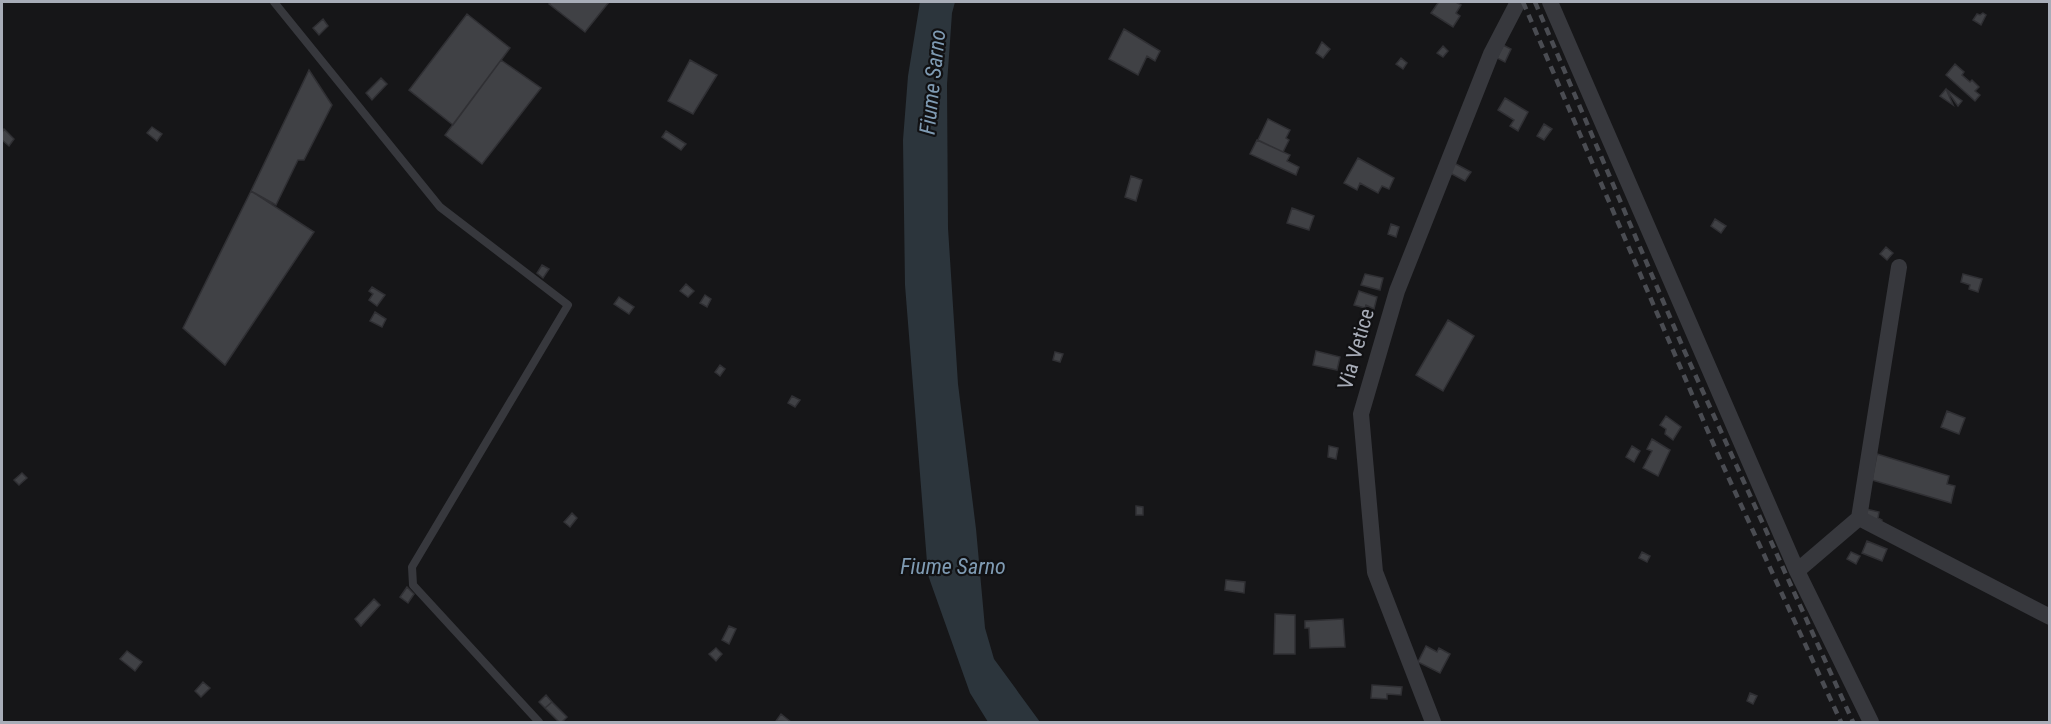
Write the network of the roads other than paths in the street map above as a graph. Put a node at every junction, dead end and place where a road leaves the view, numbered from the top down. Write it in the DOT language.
graph roads {
  1 [pos="274,2"];
  2 [pos="1518,2"];
  3 [pos="1550,2"];
  4 [pos="1899,267"];
  5 [pos="1859,518"];
  6 [pos="1797,571"];
  7 [pos="2049,617"];
  8 [pos="539,723"];
  9 [pos="1433,723"];
  10 [pos="1871,723"];
  1 -- 8 [label="lane"];
  2 -- 9 [label="street, Via Vetice"];
  3 -- 6 [label="street"];
  4 -- 5 [label="street"];
  5 -- 6 [label="street"];
  5 -- 7 [label="street"];
  6 -- 10 [label="street"];
}
